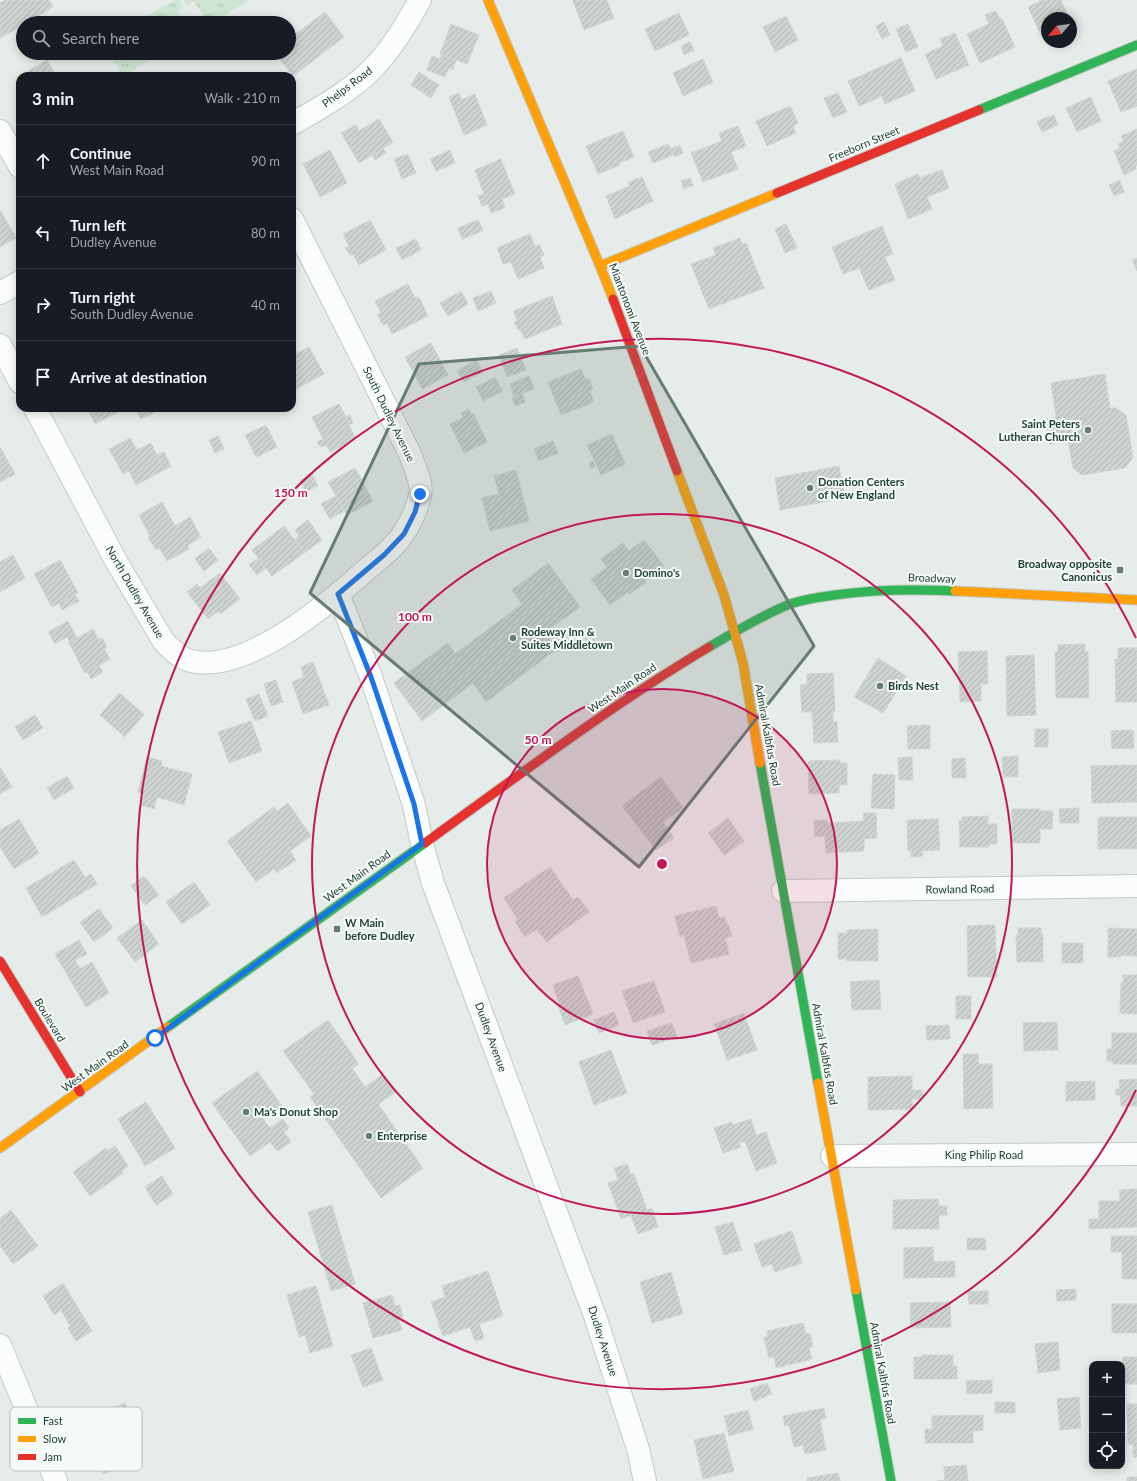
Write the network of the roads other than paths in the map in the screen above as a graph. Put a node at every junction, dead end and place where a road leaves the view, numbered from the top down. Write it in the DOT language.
graph roads {
  1 [pos="420,0"];
  2 [pos="488,0"];
  3 [pos="1137,45"];
  4 [pos="296,122"];
  5 [pos="0,131"];
  6 [pos="16,161"];
  7 [pos="296,227"];
  8 [pos="600,266"];
  9 [pos="16,284"];
  10 [pos="0,293"];
  11 [pos="0,345"];
  12 [pos="16,375"];
  13 [pos="36,412"];
  14 [pos="338,594"];
  15 [pos="1137,600"];
  16 [pos="735,632"];
  17 [pos="422,844"];
  18 [pos="1137,886"];
  19 [pos="783,892"];
  20 [pos="0,961"];
  21 [pos="80,1092"];
  22 [pos="0,1148"];
  23 [pos="1137,1154"];
  24 [pos="832,1156"];
  25 [pos="0,1345"];
  26 [pos="26,1407"];
  27 [pos="52,1471"];
  28 [pos="56,1481"];
  29 [pos="645,1481"];
  30 [pos="891,1481"];
  1 -- 4 [label="street, Phelps Road"];
  2 -- 8 [label="main road, Miantonomi Avenue"];
  3 -- 8 [label="main road, Freeborn Street"];
  5 -- 6 [label="street"];
  7 -- 14 [label="street, South Dudley Avenue"];
  8 -- 16 [label="main road, Miantonomi Avenue"];
  9 -- 10 [label="street"];
  11 -- 12 [label="street"];
  13 -- 14 [label="street, North Dudley Avenue"];
  14 -- 17 [label="street, Dudley Avenue"];
  15 -- 16 [label="main road, Broadway"];
  16 -- 17 [label="main road, West Main Road"];
  16 -- 19 [label="main road, Admiral Kalbfus Road"];
  17 -- 21 [label="main road, West Main Road"];
  17 -- 29 [label="street, Dudley Avenue"];
  18 -- 19 [label="street, Rowland Road"];
  19 -- 24 [label="main road, Admiral Kalbfus Road"];
  20 -- 21 [label="main road, Boulevard"];
  21 -- 22 [label="main road, West Main Road"];
  23 -- 24 [label="street, King Philip Road"];
  24 -- 30 [label="main road, Admiral Kalbfus Road"];
  25 -- 26 [label="street"];
  27 -- 28 [label="street"];
}
